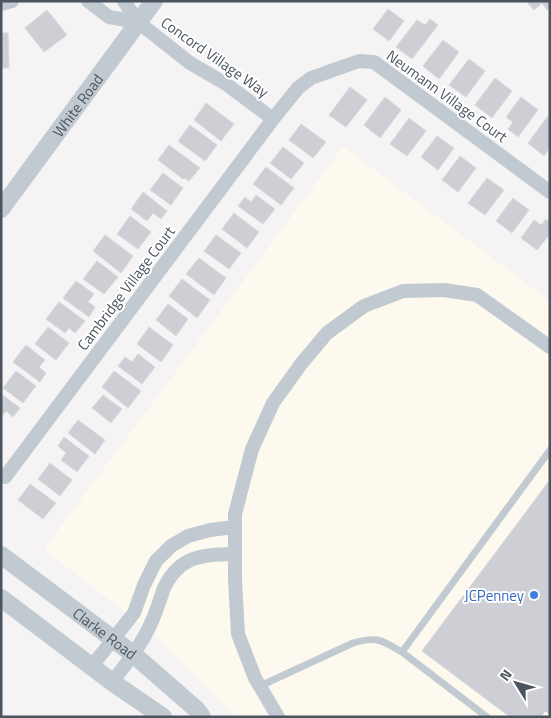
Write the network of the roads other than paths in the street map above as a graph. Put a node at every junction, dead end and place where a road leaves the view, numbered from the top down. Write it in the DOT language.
graph roads {
  1 [pos="12,1"];
  2 [pos="88,1"];
  3 [pos="124,1"];
  4 [pos="154,1"];
  5 [pos="1,4"];
  6 [pos="138,22"];
  7 [pos="273,119"];
  8 [pos="550,192"];
  9 [pos="1,209"];
  10 [pos="550,347"];
  11 [pos="550,450"];
  12 [pos="5,477"];
  13 [pos="235,528"];
  14 [pos="235,554"];
  15 [pos="1,556"];
  16 [pos="1,598"];
  17 [pos="113,639"];
  18 [pos="402,652"];
  19 [pos="133,654"];
  20 [pos="92,666"];
  21 [pos="112,682"];
  22 [pos="260,686"];
  23 [pos="163,717"];
  24 [pos="202,717"];
  25 [pos="278,717"];
  26 [pos="486,717"];
  1 -- 5 [label="street"];
  2 -- 6 [label="street"];
  3 -- 6 [label="street"];
  4 -- 6 [label="street, White Road"];
  6 -- 7 [label="street, Concord Village Way"];
  6 -- 9 [label="street, White Road"];
  7 -- 8 [label="street, Neumann Village Court"];
  7 -- 12 [label="street, Cambridge Village Court"];
  10 -- 13 [label="street"];
  11 -- 18 [label="lane"];
  13 -- 14 [label="street"];
  13 -- 17 [label="street"];
  14 -- 19 [label="street"];
  14 -- 22 [label="street"];
  15 -- 17 [label="street, Clarke Road"];
  16 -- 20 [label="street"];
  17 -- 19 [label="street, Clarke Road"];
  17 -- 20 [label="street"];
  18 -- 22 [label="lane"];
  18 -- 26 [label="lane"];
  19 -- 21 [label="street"];
  19 -- 24 [label="street, Clarke Road"];
  20 -- 21 [label="street"];
  21 -- 23 [label="street"];
  22 -- 25 [label="street"];
}
